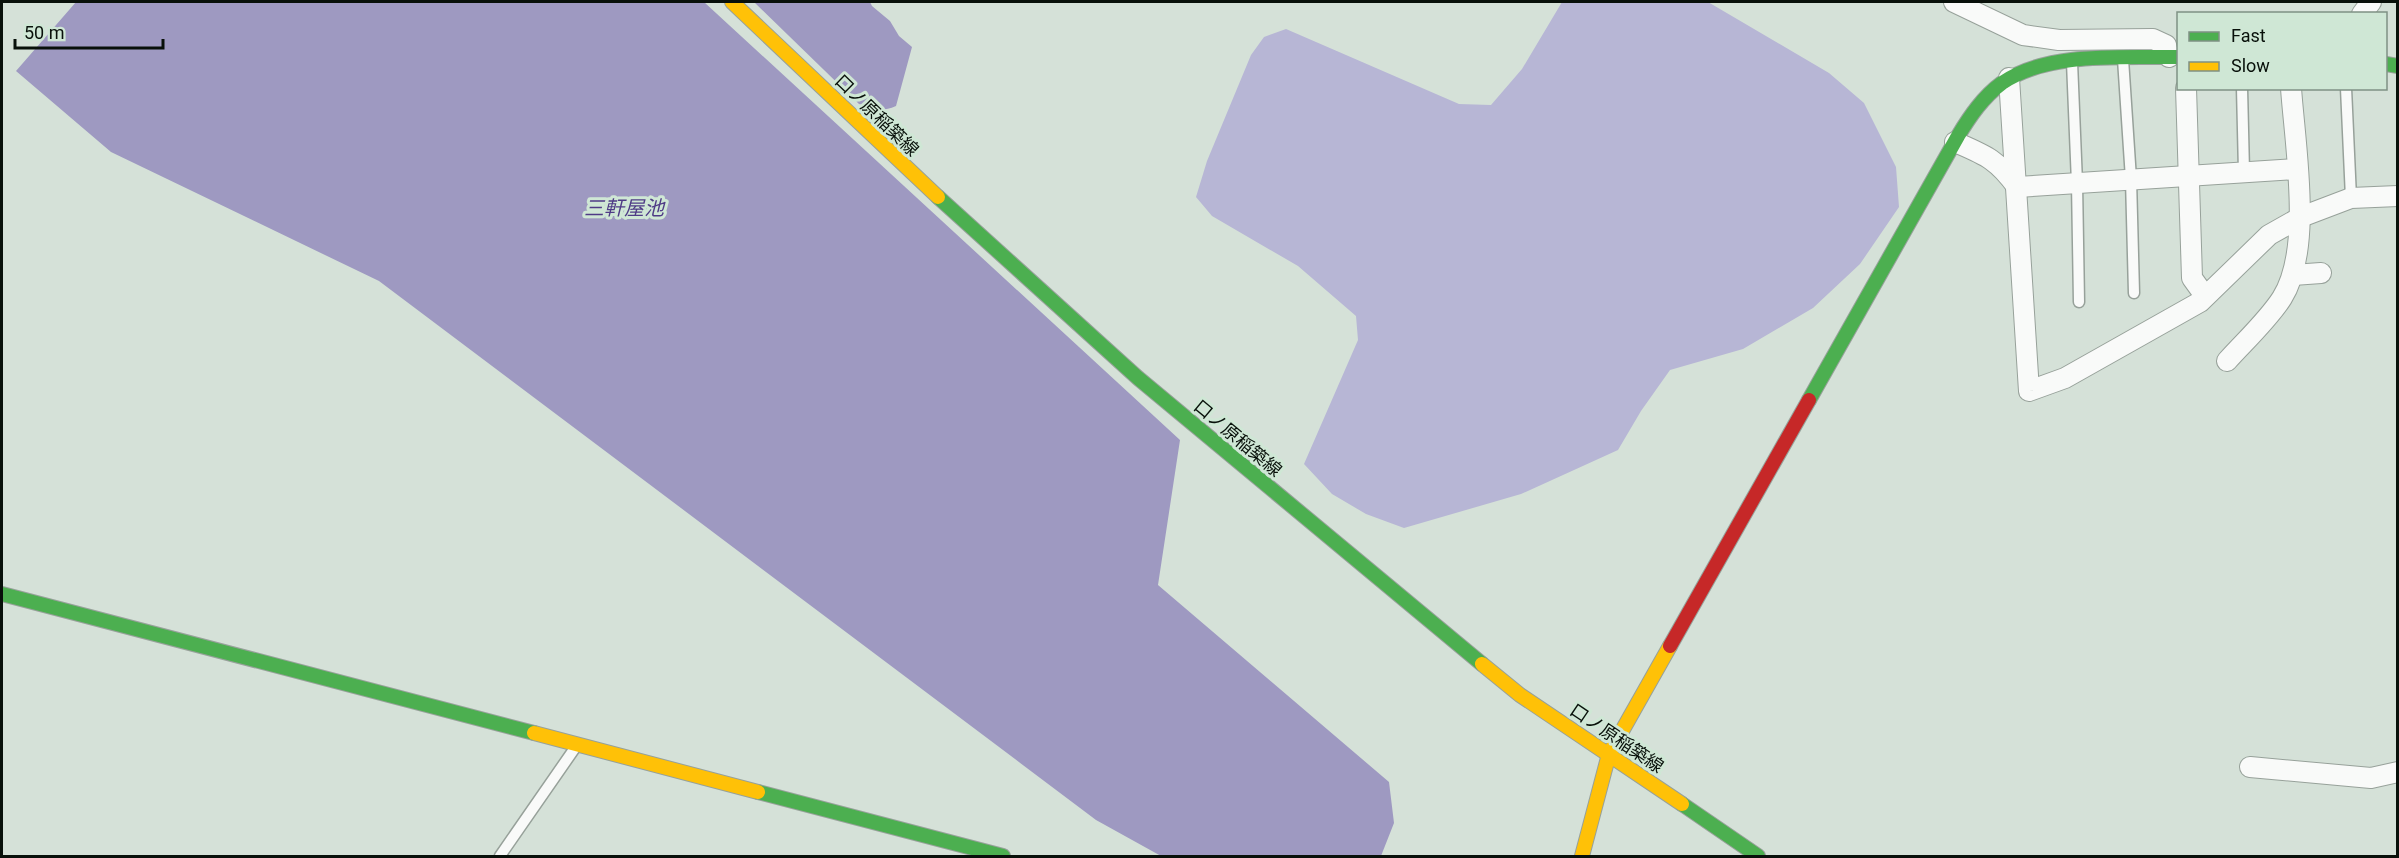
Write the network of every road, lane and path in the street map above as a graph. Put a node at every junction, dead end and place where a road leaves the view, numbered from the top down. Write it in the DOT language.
graph roads {
  1 [pos="732,2"];
  2 [pos="1954,2"];
  3 [pos="2174,57"];
  4 [pos="2123,59"];
  5 [pos="2072,60"];
  6 [pos="2009,78"];
  7 [pos="2186,90"];
  8 [pos="2242,90"];
  9 [pos="2291,90"];
  10 [pos="2346,90"];
  11 [pos="1955,142"];
  12 [pos="2297,169"];
  13 [pos="2244,172"];
  14 [pos="2189,176"];
  15 [pos="2131,179"];
  16 [pos="2077,183"];
  17 [pos="2017,187"];
  18 [pos="2397,196"];
  19 [pos="2351,198"];
  20 [pos="2301,217"];
  21 [pos="2321,273"];
  22 [pos="2293,275"];
  23 [pos="2134,293"];
  24 [pos="2205,296"];
  25 [pos="2079,302"];
  26 [pos="2227,361"];
  27 [pos="2,594"];
  28 [pos="578,745"];
  29 [pos="1609,754"];
  30 [pos="2250,767"];
  31 [pos="2397,772"];
  32 [pos="501,856"];
  33 [pos="1003,856"];
  34 [pos="1582,856"];
  35 [pos="1758,856"];
  1 -- 29 [label="street, 口ノ原稲築線"];
  2 -- 3 [label="street"];
  3 -- 4 [label="street"];
  4 -- 5 [label="street"];
  4 -- 15 [label="lane"];
  5 -- 6 [label="street"];
  5 -- 16 [label="lane"];
  6 -- 11 [label="street"];
  6 -- 17 [label="street"];
  7 -- 14 [label="street"];
  8 -- 13 [label="lane"];
  9 -- 12 [label="street"];
  10 -- 19 [label="lane"];
  11 -- 17 [label="street"];
  11 -- 29 [label="street"];
  12 -- 13 [label="street"];
  12 -- 20 [label="street"];
  13 -- 14 [label="street"];
  14 -- 15 [label="street"];
  14 -- 24 [label="street"];
  15 -- 16 [label="street"];
  15 -- 23 [label="lane"];
  16 -- 17 [label="street"];
  16 -- 25 [label="lane"];
  17 -- 24 [label="street"];
  18 -- 19 [label="street"];
  19 -- 20 [label="street"];
  20 -- 22 [label="street"];
  20 -- 24 [label="street"];
  21 -- 22 [label="street"];
  22 -- 26 [label="street"];
  27 -- 28 [label="street"];
  28 -- 32 [label="lane"];
  28 -- 33 [label="street"];
  29 -- 34 [label="street"];
  29 -- 35 [label="street, 口ノ原稲築線"];
  30 -- 31 [label="street"];
}
